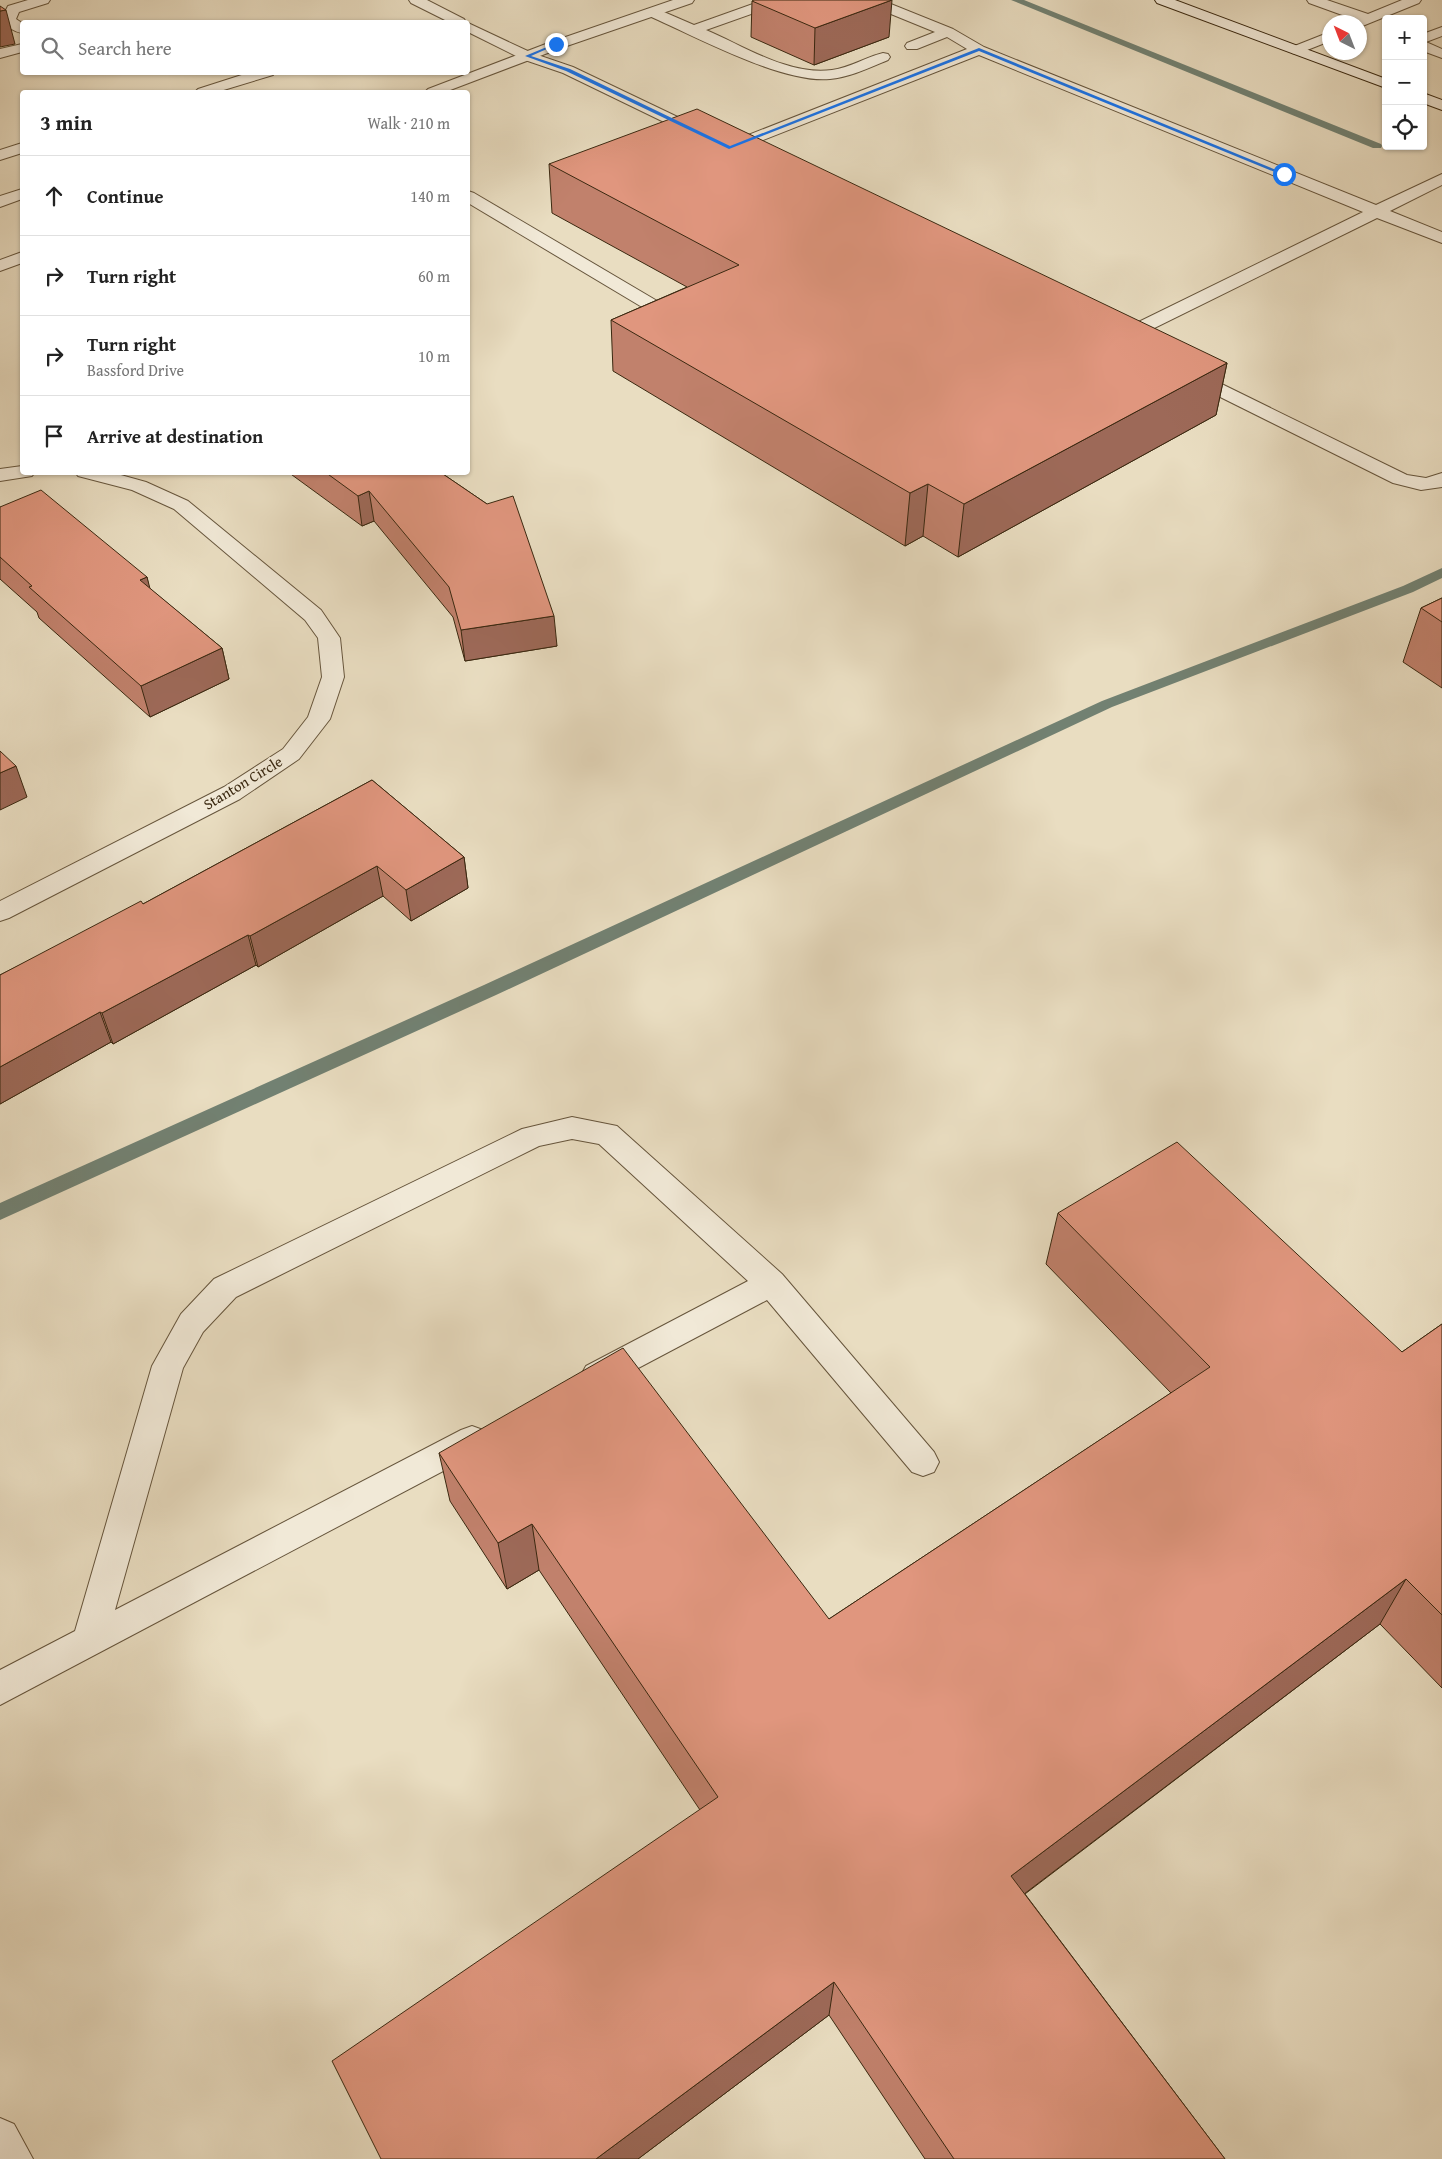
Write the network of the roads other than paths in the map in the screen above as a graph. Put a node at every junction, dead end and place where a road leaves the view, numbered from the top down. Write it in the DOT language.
graph roads {
  1 [pos="43,0"];
  2 [pos="416,0"];
  3 [pos="687,0"];
  4 [pos="777,0"];
  5 [pos="869,0"];
  6 [pos="1162,0"];
  7 [pos="1314,0"];
  8 [pos="1414,0"];
  9 [pos="652,12"];
  10 [pos="1350,15"];
  11 [pos="454,20"];
  12 [pos="1367,20"];
  13 [pos="20,28"];
  14 [pos="470,28"];
  15 [pos="693,30"];
  16 [pos="1442,30"];
  17 [pos="948,32"];
  18 [pos="1427,37"];
  19 [pos="1322,39"];
  20 [pos="912,46"];
  21 [pos="1427,48"];
  22 [pos="20,49"];
  23 [pos="979,50"];
  24 [pos="1296,50"];
  25 [pos="0,54"];
  26 [pos="1442,54"];
  27 [pos="527,56"];
  28 [pos="883,57"];
  29 [pos="258,75"];
  30 [pos="1382,82"];
  31 [pos="210,90"];
  32 [pos="438,90"];
  33 [pos="1427,99"];
  34 [pos="1442,105"];
  35 [pos="729,148"];
  36 [pos="20,149"];
  37 [pos="0,155"];
  38 [pos="756,161"];
  39 [pos="1442,179"];
  40 [pos="20,195"];
  41 [pos="470,197"];
  42 [pos="0,202"];
  43 [pos="1378,212"];
  44 [pos="1442,238"];
  45 [pos="20,258"];
  46 [pos="0,266"];
  47 [pos="658,310"];
  48 [pos="1136,348"];
  49 [pos="1171,365"];
  50 [pos="20,473"];
  51 [pos="0,475"];
  52 [pos="97,475"];
  53 [pos="1442,480"];
  54 [pos="0,912"];
  55 [pos="771,1283"];
  56 [pos="568,1390"];
  57 [pos="497,1427"];
  58 [pos="923,1462"];
  59 [pos="90,1640"];
  60 [pos="0,1688"];
  61 [pos="0,2138"];
  62 [pos="12,2159"];
  1 -- 13 [label="street"];
  2 -- 11 [label="street"];
  3 -- 9 [label="street"];
  4 -- 15 [label="street"];
  5 -- 17 [label="street"];
  6 -- 24 [label="street"];
  7 -- 10 [label="street"];
  8 -- 12 [label="street"];
  9 -- 15 [label="street"];
  9 -- 27 [label="street"];
  14 -- 27 [label="street"];
  15 -- 28 [label="street"];
  16 -- 18 [label="street"];
  17 -- 20 [label="street"];
  17 -- 23 [label="street"];
  19 -- 24 [label="street"];
  21 -- 26 [label="street"];
  22 -- 25 [label="street"];
  23 -- 35 [label="street"];
  23 -- 43 [label="street"];
  24 -- 30 [label="street"];
  27 -- 32 [label="street"];
  27 -- 35 [label="street"];
  29 -- 31 [label="street"];
  33 -- 34 [label="street"];
  35 -- 38 [label="street"];
  36 -- 37 [label="street"];
  39 -- 43 [label="street"];
  40 -- 42 [label="street"];
  41 -- 47 [label="street"];
  43 -- 44 [label="street"];
  43 -- 48 [label="street"];
  45 -- 46 [label="street"];
  49 -- 53 [label="street"];
  50 -- 51 [label="street"];
  52 -- 54 [label="street, Stanton Circle"];
  55 -- 56 [label="street"];
  55 -- 58 [label="street"];
  55 -- 59 [label="street"];
  57 -- 59 [label="street"];
  59 -- 60 [label="street"];
  61 -- 62 [label="street"];
}
